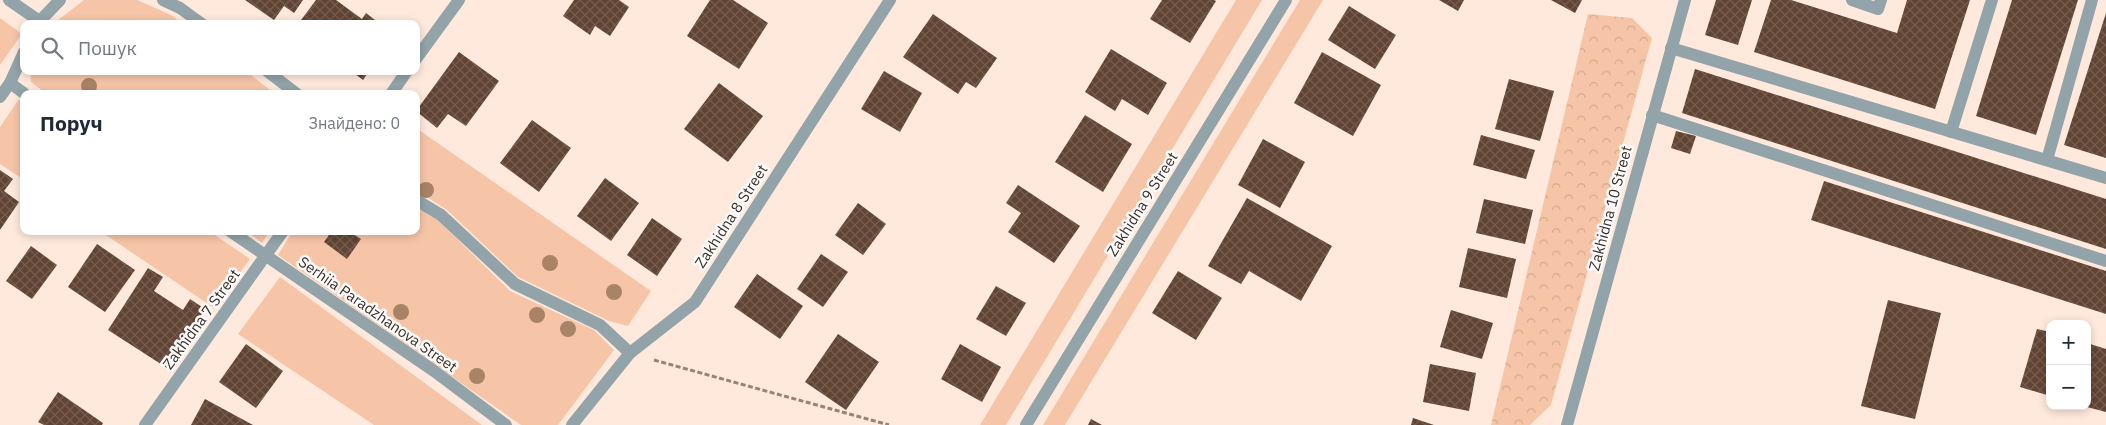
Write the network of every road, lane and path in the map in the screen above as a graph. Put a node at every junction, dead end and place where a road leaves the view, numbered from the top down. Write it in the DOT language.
graph roads {
  1 [pos="9,0"];
  2 [pos="60,0"];
  3 [pos="163,0"];
  4 [pos="459,0"];
  5 [pos="890,0"];
  6 [pos="1286,0"];
  7 [pos="1685,0"];
  8 [pos="1852,0"];
  9 [pos="1881,0"];
  10 [pos="1992,0"];
  11 [pos="2092,0"];
  12 [pos="34,20"];
  13 [pos="39,20"];
  14 [pos="196,20"];
  15 [pos="1671,48"];
  16 [pos="420,54"];
  17 [pos="20,61"];
  18 [pos="272,75"];
  19 [pos="405,75"];
  20 [pos="10,83"];
  21 [pos="20,90"];
  22 [pos="292,90"];
  23 [pos="394,90"];
  24 [pos="0,97"];
  25 [pos="1652,115"];
  26 [pos="1952,132"];
  27 [pos="2047,160"];
  28 [pos="2106,178"];
  29 [pos="420,202"];
  30 [pos="236,235"];
  31 [pos="280,235"];
  32 [pos="267,256"];
  33 [pos="2106,261"];
  34 [pos="630,353"];
  35 [pos="145,425"];
  36 [pos="506,425"];
  37 [pos="572,425"];
  38 [pos="889,425"];
  39 [pos="1026,425"];
  40 [pos="1567,425"];
  1 -- 12 [label="street"];
  2 -- 13 [label="street"];
  3 -- 14 [label="street"];
  4 -- 16 [label="street"];
  5 -- 34 [label="street, Zakhidna 8 Street"];
  6 -- 39 [label="street, Zakhidna 9 Street"];
  7 -- 15 [label="street, Zakhidna 10 Street"];
  8 -- 9 [label="street"];
  10 -- 26 [label="street"];
  11 -- 27 [label="street"];
  15 -- 25 [label="street, Zakhidna 10 Street"];
  15 -- 26 [label="street"];
  17 -- 20 [label="street"];
  18 -- 22 [label="street"];
  19 -- 23 [label="street"];
  20 -- 21 [label="street"];
  20 -- 24 [label="street"];
  25 -- 33 [label="street"];
  25 -- 40 [label="street, Zakhidna 10 Street"];
  26 -- 27 [label="street"];
  27 -- 28 [label="street"];
  29 -- 34 [label="street"];
  30 -- 32 [label="street, Serhiia Paradzhanova Street"];
  31 -- 32 [label="street, Zakhidna 7 Street"];
  32 -- 35 [label="street, Zakhidna 7 Street"];
  32 -- 36 [label="street, Serhiia Paradzhanova Street"];
  34 -- 37 [label="street, Zakhidna 8 Street"];
  34 -- 38 [label="path"];
}
